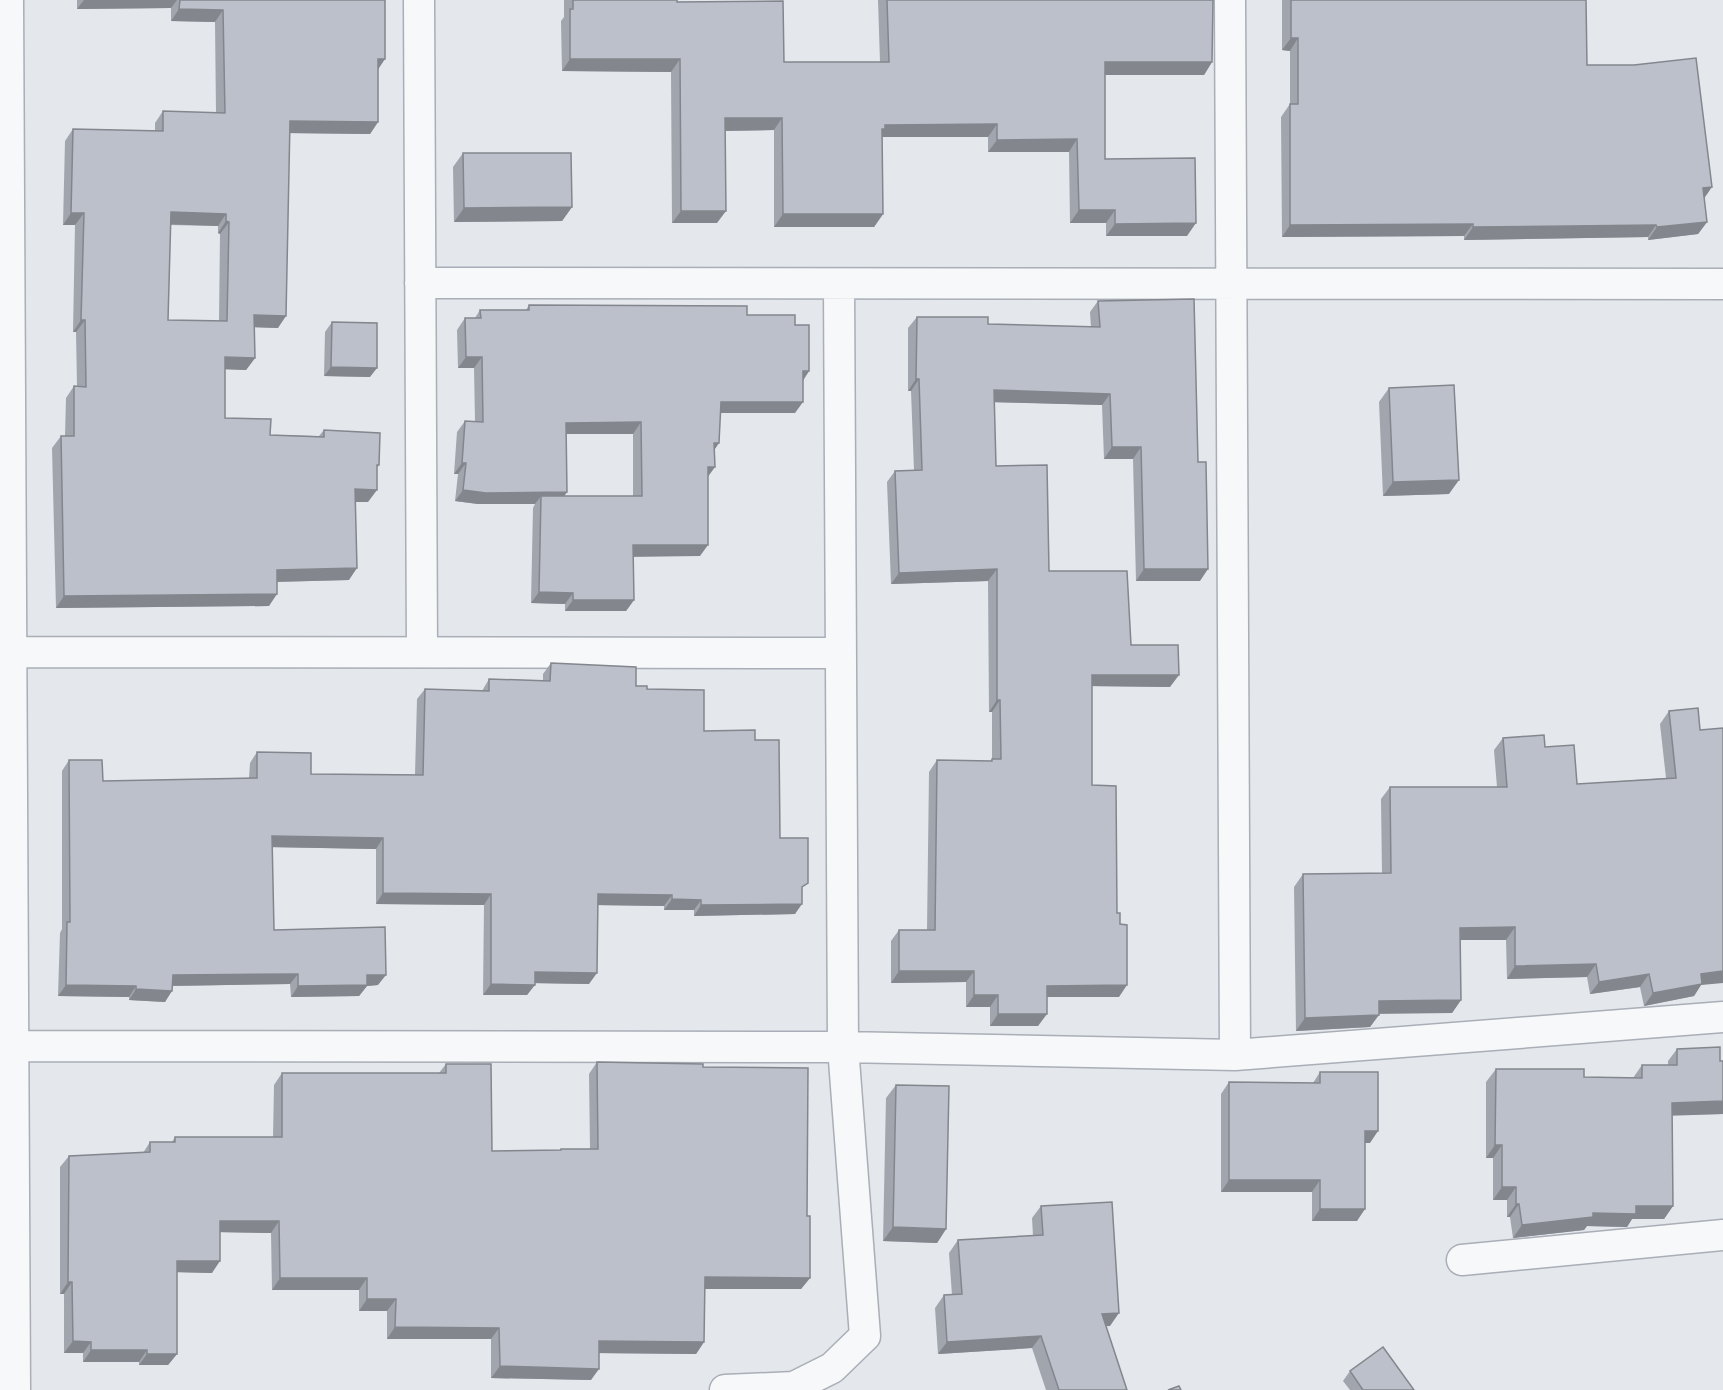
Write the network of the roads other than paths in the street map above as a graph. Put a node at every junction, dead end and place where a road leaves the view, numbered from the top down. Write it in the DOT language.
graph roads {
  1 [pos="8,0"];
  2 [pos="419,0"];
  3 [pos="1230,0"];
  4 [pos="420,283"];
  5 [pos="1232,283"];
  6 [pos="839,284"];
  7 [pos="1723,284"];
  8 [pos="6,652"];
  9 [pos="422,652"];
  10 [pos="841,653"];
  11 [pos="1723,1017"];
  12 [pos="14,1046"];
  13 [pos="843,1047"];
  14 [pos="1235,1055"];
  15 [pos="1723,1235"];
  16 [pos="1462,1260"];
  17 [pos="15,1390"];
  18 [pos="725,1390"];
  1 -- 8 [label="street"];
  2 -- 4 [label="street"];
  3 -- 5 [label="street"];
  4 -- 6 [label="street"];
  4 -- 9 [label="street"];
  5 -- 6 [label="street"];
  5 -- 7 [label="street"];
  5 -- 14 [label="street"];
  6 -- 10 [label="street"];
  8 -- 9 [label="street"];
  8 -- 12 [label="street"];
  9 -- 10 [label="street"];
  10 -- 13 [label="street"];
  11 -- 14 [label="street"];
  12 -- 13 [label="street"];
  12 -- 17 [label="street"];
  13 -- 14 [label="street"];
  13 -- 18 [label="street"];
  15 -- 16 [label="street"];
}
